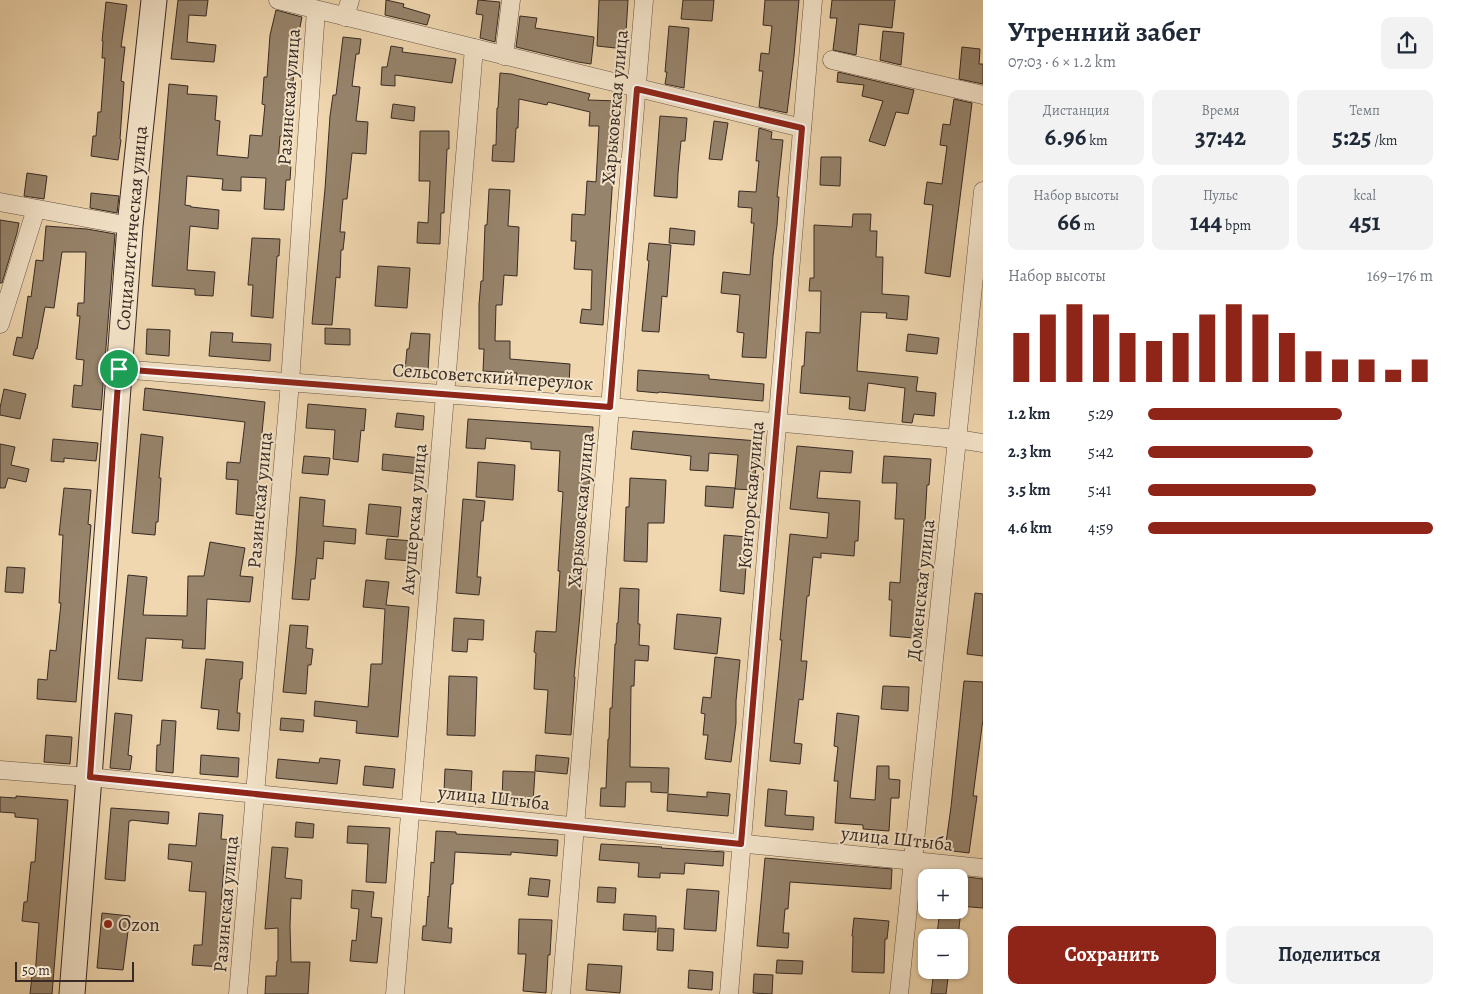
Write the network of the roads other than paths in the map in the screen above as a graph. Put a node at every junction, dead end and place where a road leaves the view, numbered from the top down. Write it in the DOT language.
graph roads {
  1 [pos="154,0"];
  2 [pos="278,0"];
  3 [pos="512,0"];
  4 [pos="644,0"];
  5 [pos="813,0"];
  6 [pos="347,8"];
  7 [pos="316,10"];
  8 [pos="474,48"];
  9 [pos="504,56"];
  10 [pos="832,60"];
  11 [pos="637,89"];
  12 [pos="983,94"];
  13 [pos="802,128"];
  14 [pos="982,201"];
  15 [pos="0,202"];
  16 [pos="36,209"];
  17 [pos="130,226"];
  18 [pos="0,324"];
  19 [pos="119,369"];
  20 [pos="290,382"];
  21 [pos="445,394"];
  22 [pos="610,407"];
  23 [pos="777,423"];
  24 [pos="957,439"];
  25 [pos="983,443"];
  26 [pos="0,770"];
  27 [pos="90,777"];
  28 [pos="255,795"];
  29 [pos="410,810"];
  30 [pos="575,827"];
  31 [pos="741,844"];
  32 [pos="913,861"];
  33 [pos="983,868"];
  34 [pos="72,994"];
  35 [pos="238,994"];
  36 [pos="395,994"];
  37 [pos="561,994"];
  38 [pos="729,994"];
  39 [pos="899,994"];
  1 -- 17 [label="street, Социалистическая улица"];
  2 -- 7 [label="street"];
  3 -- 9 [label="street"];
  4 -- 11 [label="street, Харьковская улица"];
  5 -- 13 [label="street, Конторская улица"];
  6 -- 7 [label="street"];
  6 -- 8 [label="street"];
  7 -- 20 [label="street, Разинская улица"];
  8 -- 9 [label="street"];
  8 -- 21 [label="street, Акушерская улица"];
  9 -- 11 [label="street"];
  10 -- 12 [label="street"];
  11 -- 13 [label="street"];
  11 -- 22 [label="street, Харьковская улица"];
  13 -- 23 [label="street, Конторская улица"];
  14 -- 24 [label="street, Доменская улица"];
  15 -- 16 [label="street"];
  16 -- 17 [label="street"];
  16 -- 18 [label="street"];
  17 -- 19 [label="street, Социалистическая улица"];
  19 -- 20 [label="street, Сельсоветский переулок"];
  19 -- 27 [label="street, Социалистическая улица"];
  20 -- 21 [label="street, Сельсоветский переулок"];
  20 -- 28 [label="street, Разинская улица"];
  21 -- 22 [label="street, Сельсоветский переулок"];
  21 -- 29 [label="street, Акушерская улица"];
  22 -- 23 [label="street, Сельсоветский переулок"];
  22 -- 30 [label="street, Харьковская улица"];
  23 -- 24 [label="street, Сельсоветский переулок"];
  23 -- 31 [label="street, Конторская улица"];
  24 -- 25 [label="street, Сельсоветский переулок"];
  24 -- 32 [label="street, Доменская улица"];
  26 -- 27 [label="street, улица Штыба"];
  27 -- 28 [label="street, улица Штыба"];
  27 -- 34 [label="street, Социалистическая улица"];
  28 -- 29 [label="street, улица Штыба"];
  28 -- 35 [label="street, Разинская улица"];
  29 -- 30 [label="street, улица Штыба"];
  29 -- 36 [label="street, Акушерская улица"];
  30 -- 31 [label="street, улица Штыба"];
  30 -- 37 [label="street, Харьковская улица"];
  31 -- 32 [label="street, улица Штыба"];
  31 -- 38 [label="street, Конторская улица"];
  32 -- 33 [label="street, улица Штыба"];
  32 -- 39 [label="street, Доменская улица"];
}
